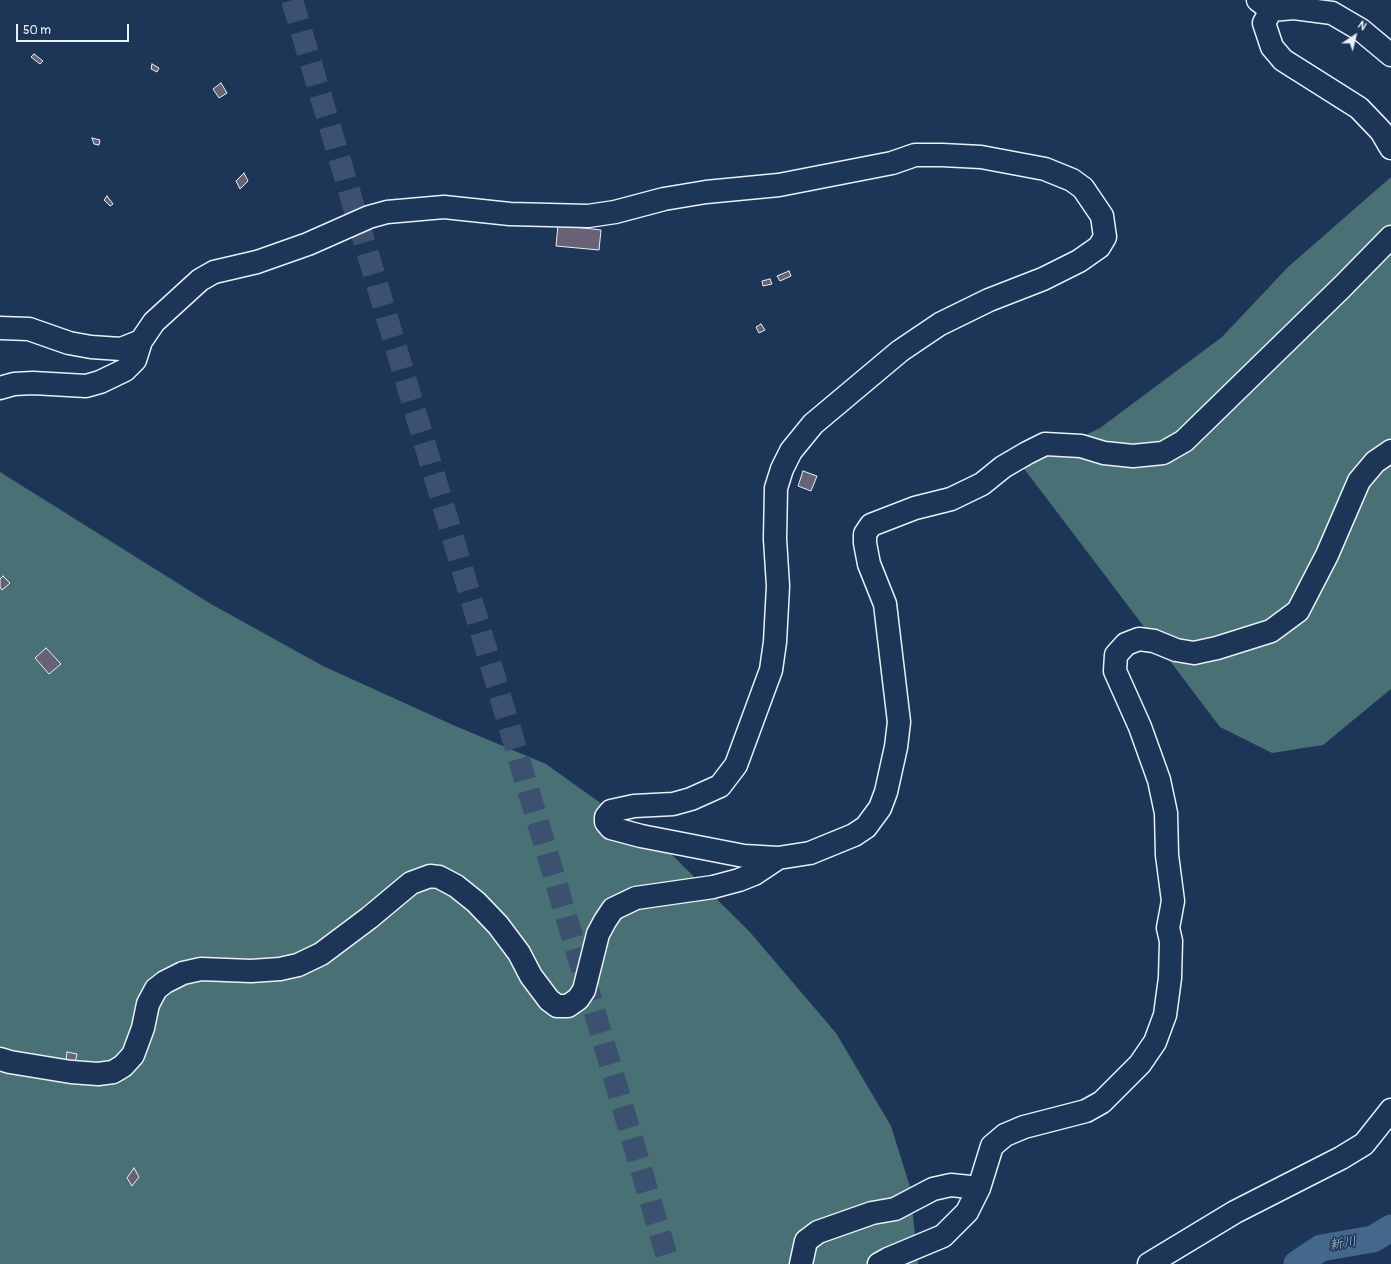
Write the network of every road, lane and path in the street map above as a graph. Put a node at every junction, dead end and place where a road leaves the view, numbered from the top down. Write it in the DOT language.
graph roads {
  1 [pos="1265,5"];
  2 [pos="1391,55"];
  3 [pos="1391,148"];
  4 [pos="1391,237"];
  5 [pos="0,328"];
  6 [pos="141,341"];
  7 [pos="0,388"];
  8 [pos="1391,451"];
  9 [pos="778,858"];
  10 [pos="0,1059"];
  11 [pos="1391,1110"];
  12 [pos="979,1188"];
  13 [pos="801,1264"];
  14 [pos="879,1264"];
  15 [pos="1149,1264"];
  1 -- 2 [label="street"];
  1 -- 3 [label="street"];
  4 -- 9 [label="street"];
  5 -- 6 [label="street"];
  6 -- 7 [label="street"];
  6 -- 9 [label="street"];
  8 -- 12 [label="street"];
  9 -- 10 [label="street"];
  11 -- 15 [label="street"];
  12 -- 13 [label="street"];
  12 -- 14 [label="street"];
}
